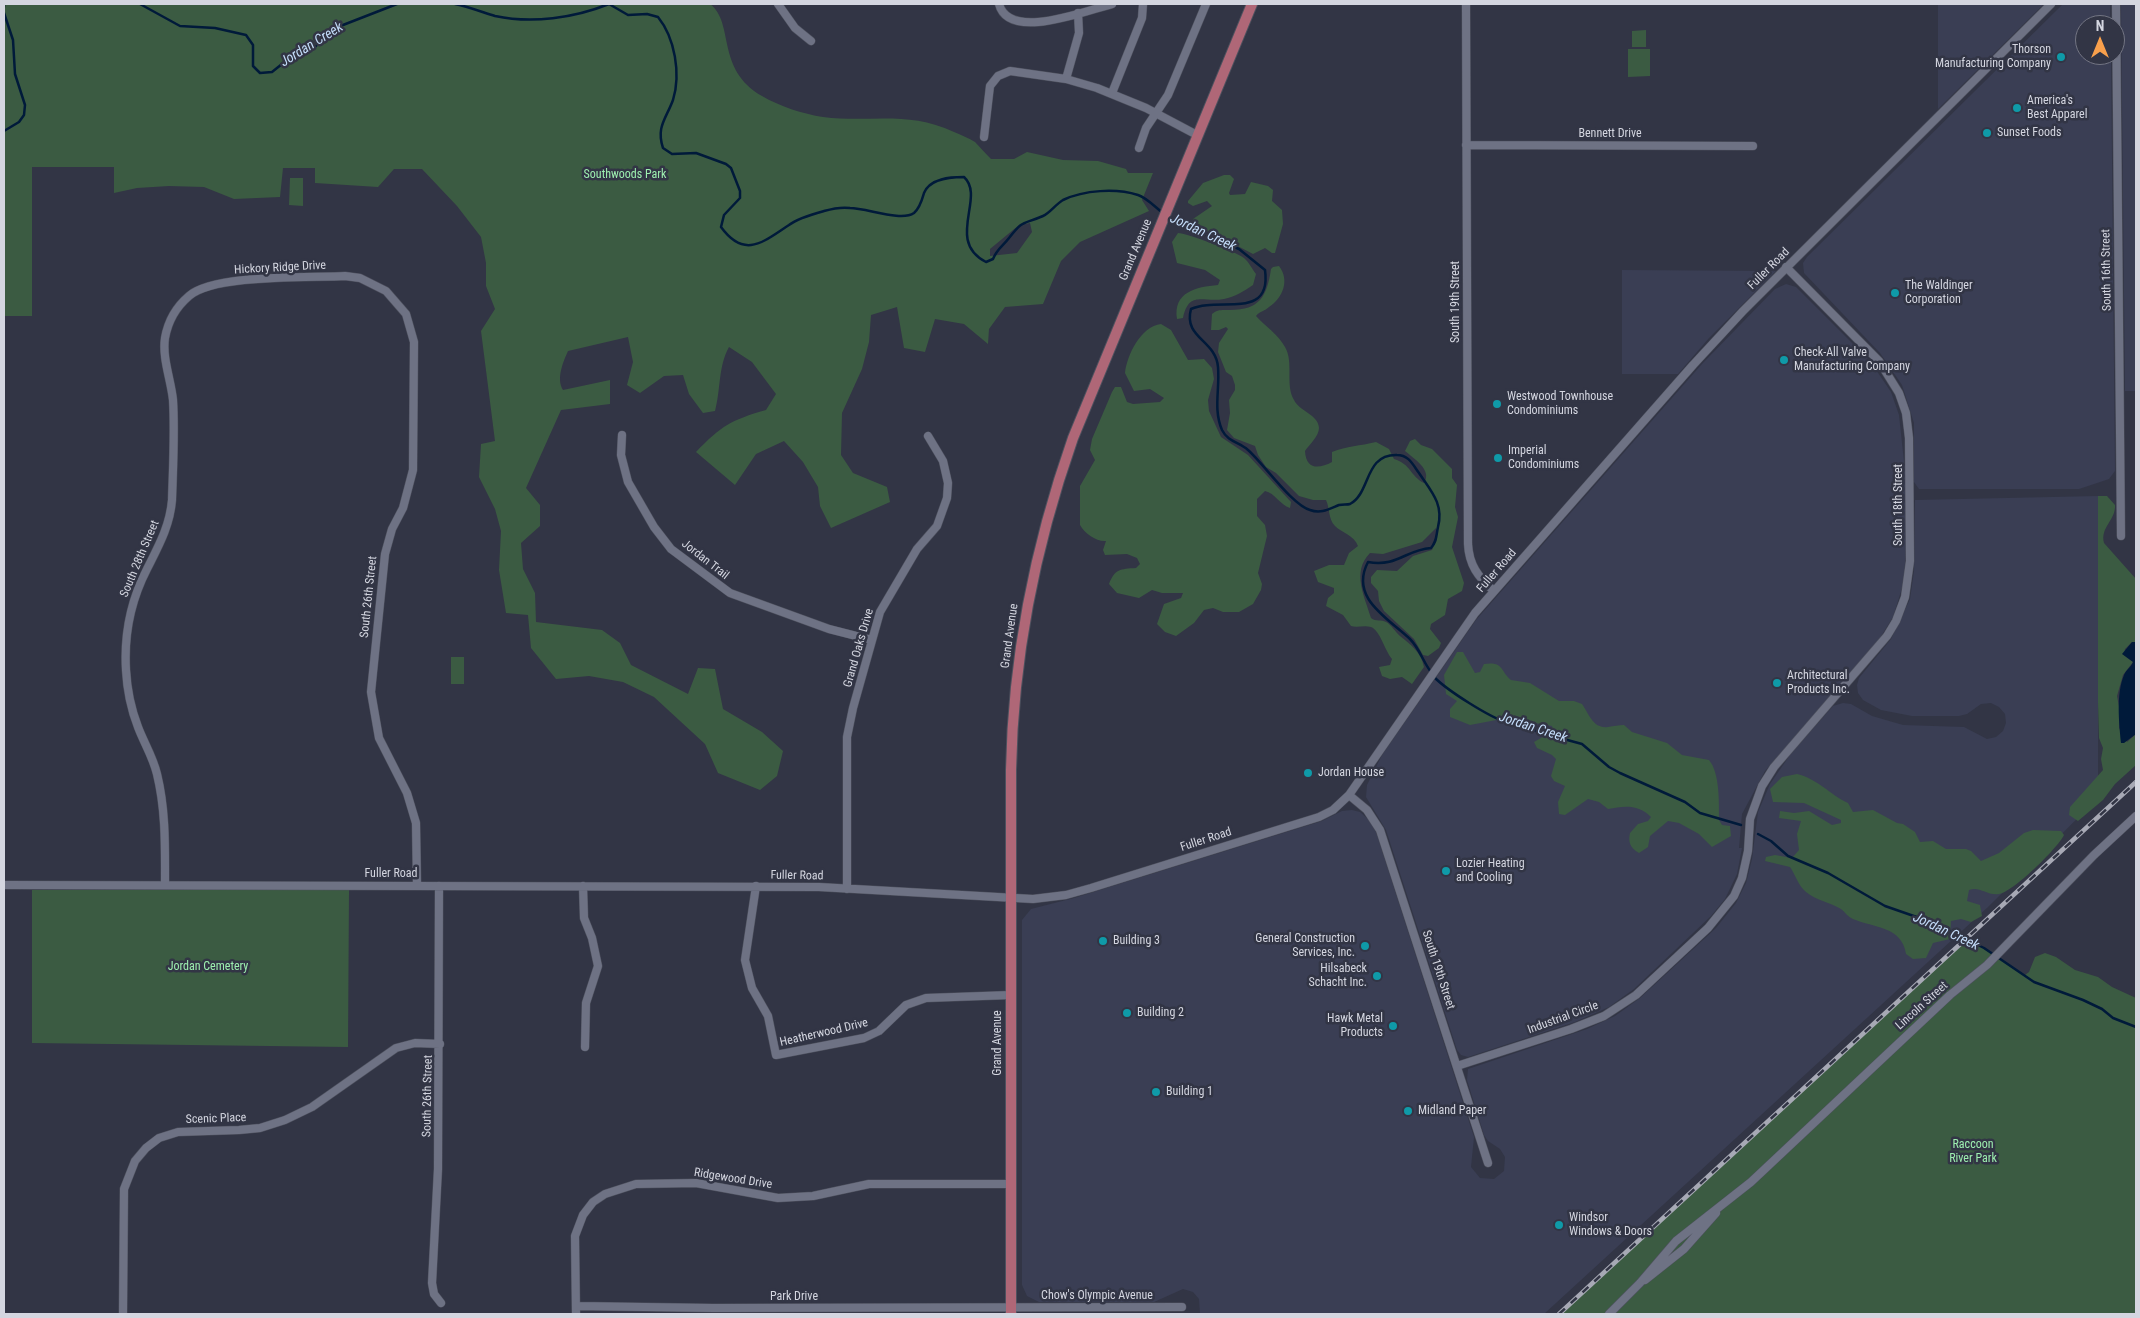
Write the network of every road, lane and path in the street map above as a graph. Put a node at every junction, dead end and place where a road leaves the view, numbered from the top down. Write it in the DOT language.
graph roads {
  1 [pos="778,4"];
  2 [pos="999,4"];
  3 [pos="1112,4"];
  4 [pos="1143,4"];
  5 [pos="1206,4"];
  6 [pos="1252,4"];
  7 [pos="1466,4"];
  8 [pos="2051,4"];
  9 [pos="2116,4"];
  10 [pos="1078,13"];
  11 [pos="811,41"];
  12 [pos="1066,79"];
  13 [pos="1112,94"];
  14 [pos="1157,113"];
  15 [pos="1197,135"];
  16 [pos="984,137"];
  17 [pos="1466,145"];
  18 [pos="1753,146"];
  19 [pos="1139,148"];
  20 [pos="1786,267"];
  21 [pos="402,309"];
  22 [pos="167,327"];
  23 [pos="622,436"];
  24 [pos="928,436"];
  25 [pos="2121,536"];
  26 [pos="1494,591"];
  27 [pos="872,640"];
  28 [pos="1349,795"];
  29 [pos="2136,816"];
  30 [pos="4,885"];
  31 [pos="165,885"];
  32 [pos="417,885"];
  33 [pos="439,886"];
  34 [pos="583,886"];
  35 [pos="756,886"];
  36 [pos="846,889"];
  37 [pos="1011,898"];
  38 [pos="1708,928"];
  39 [pos="1011,996"];
  40 [pos="440,1044"];
  41 [pos="585,1047"];
  42 [pos="1457,1066"];
  43 [pos="1488,1163"];
  44 [pos="1011,1184"];
  45 [pos="440,1304"];
  46 [pos="1182,1307"];
  47 [pos="576,1310"];
  48 [pos="1011,1311"];
  49 [pos="123,1314"];
  50 [pos="1609,1314"];
  1 -- 11 [label="street"];
  2 -- 10 [label="street"];
  3 -- 10 [label="street"];
  4 -- 13 [label="street"];
  5 -- 14 [label="street"];
  6 -- 15 [label="main road, Grand Avenue"];
  7 -- 17 [label="street, South 19th Street"];
  8 -- 20 [label="street, Fuller Road"];
  9 -- 25 [label="street, South 16th Street"];
  10 -- 12 [label="street"];
  12 -- 13 [label="street"];
  12 -- 16 [label="street"];
  13 -- 14 [label="street"];
  14 -- 15 [label="street"];
  14 -- 19 [label="street"];
  15 -- 37 [label="main road, Grand Avenue"];
  17 -- 18 [label="street, Bennett Drive"];
  17 -- 26 [label="street, South 19th Street"];
  20 -- 26 [label="street, Fuller Road"];
  20 -- 38 [label="street, South 18th Street"];
  21 -- 22 [label="street, Hickory Ridge Drive"];
  21 -- 32 [label="street, South 26th Street"];
  22 -- 31 [label="street, South 28th Street"];
  23 -- 27 [label="street, Jordan Trail"];
  24 -- 27 [label="street, Grand Oaks Drive"];
  26 -- 28 [label="street, Fuller Road"];
  27 -- 36 [label="street, Grand Oaks Drive"];
  28 -- 37 [label="street, Fuller Road"];
  28 -- 42 [label="street, South 19th Street"];
  29 -- 50 [label="street, Lincoln Street"];
  30 -- 31 [label="street, Fuller Road"];
  31 -- 32 [label="street, Fuller Road"];
  32 -- 33 [label="street, Fuller Road"];
  33 -- 34 [label="street, Fuller Road"];
  33 -- 40 [label="street, South 26th Street"];
  34 -- 35 [label="street, Fuller Road"];
  34 -- 41 [label="street"];
  35 -- 36 [label="street, Fuller Road"];
  35 -- 39 [label="street, Heatherwood Drive"];
  36 -- 37 [label="street, Fuller Road"];
  37 -- 39 [label="main road, Grand Avenue"];
  38 -- 42 [label="street, Industrial Circle"];
  39 -- 44 [label="main road, Grand Avenue"];
  40 -- 45 [label="street, South 26th Street"];
  40 -- 49 [label="street, Scenic Place"];
  42 -- 43 [label="street, South 19th Street"];
  44 -- 47 [label="street, Ridgewood Drive"];
  44 -- 48 [label="main road, Grand Avenue"];
  46 -- 48 [label="street, Chow's Olympic Avenue"];
  47 -- 48 [label="street, Park Drive"];
}
